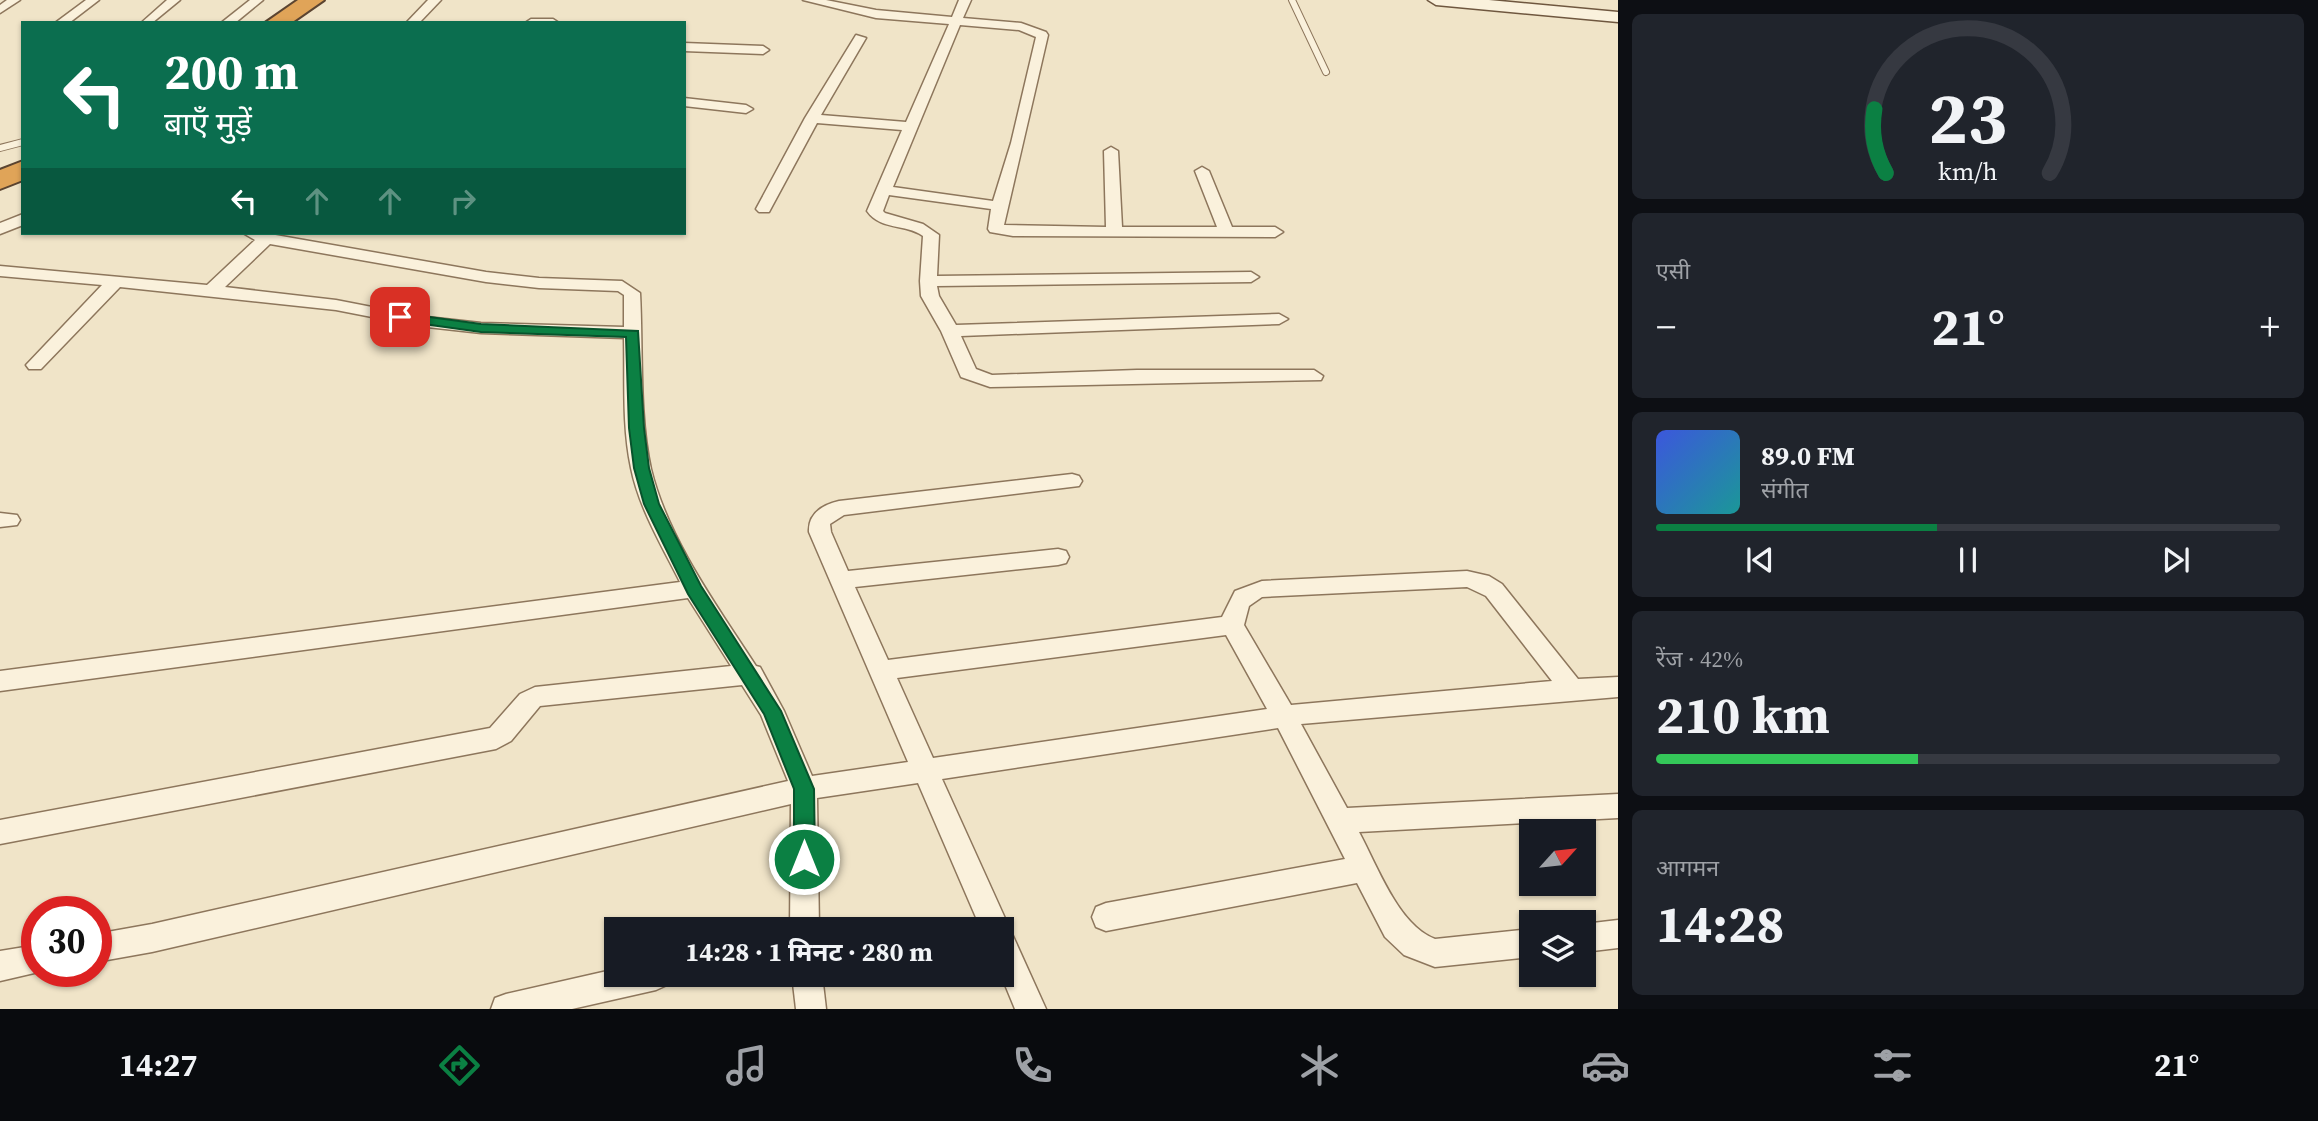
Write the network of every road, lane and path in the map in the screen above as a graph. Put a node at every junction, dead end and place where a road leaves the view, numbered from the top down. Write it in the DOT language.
graph roads {
  1 [pos="14,0"];
  2 [pos="93,0"];
  3 [pos="174,0"];
  4 [pos="257,0"];
  5 [pos="313,0"];
  6 [pos="435,0"];
  7 [pos="808,0"];
  8 [pos="965,0"];
  9 [pos="1292,0"];
  10 [pos="1436,0"];
  11 [pos="1485,2"];
  12 [pos="0,10"];
  13 [pos="1618,17"];
  14 [pos="959,20"];
  15 [pos="64,21"];
  16 [pos="147,21"];
  17 [pos="230,21"];
  18 [pos="279,21"];
  19 [pos="414,21"];
  20 [pos="860,38"];
  21 [pos="686,49"];
  22 [pos="763,50"];
  23 [pos="1326,72"];
  24 [pos="686,102"];
  25 [pos="746,109"];
  26 [pos="812,118"];
  27 [pos="911,127"];
  28 [pos="21,143"];
  29 [pos="0,148"];
  30 [pos="1111,150"];
  31 [pos="21,170"];
  32 [pos="1202,171"];
  33 [pos="0,181"];
  34 [pos="884,190"];
  35 [pos="999,206"];
  36 [pos="764,209"];
  37 [pos="21,220"];
  38 [pos="0,229"];
  39 [pos="1114,231"];
  40 [pos="1226,231"];
  41 [pos="1275,232"];
  42 [pos="259,236"];
  43 [pos="0,271"];
  44 [pos="1251,277"];
  45 [pos="116,281"];
  46 [pos="928,281"];
  47 [pos="211,290"];
  48 [pos="1279,319"];
  49 [pos="950,331"];
  50 [pos="633,333"];
  51 [pos="35,365"];
  52 [pos="1314,376"];
  53 [pos="1072,481"];
  54 [pos="1058,557"];
  55 [pos="841,580"];
  56 [pos="694,589"];
  57 [pos="1232,625"];
  58 [pos="880,671"];
  59 [pos="751,674"];
  60 [pos="0,681"];
  61 [pos="1618,687"];
  62 [pos="1572,689"];
  63 [pos="1284,716"];
  64 [pos="924,771"];
  65 [pos="804,789"];
  66 [pos="1618,806"];
  67 [pos="1338,821"];
  68 [pos="0,832"];
  69 [pos="1363,869"];
  70 [pos="805,917"];
  71 [pos="990,917"];
  72 [pos="1106,917"];
  73 [pos="1618,934"];
  74 [pos="1596,937"];
  75 [pos="1519,944"];
  76 [pos="112,945"];
  77 [pos="21,962"];
  78 [pos="0,966"];
  79 [pos="1014,971"];
  80 [pos="604,987"];
  81 [pos="808,987"];
  82 [pos="506,1009"];
  83 [pos="811,1009"];
  84 [pos="1031,1009"];
  1 -- 12 [label="street"];
  2 -- 15 [label="street"];
  3 -- 16 [label="street"];
  4 -- 17 [label="street"];
  5 -- 18 [label="highway"];
  6 -- 19 [label="street"];
  7 -- 14 [label="street"];
  8 -- 14 [label="street"];
  9 -- 23 [label="lane"];
  10 -- 11 [label="street"];
  11 -- 13 [label="street"];
  14 -- 27 [label="street"];
  14 -- 35 [label="street"];
  20 -- 26 [label="street"];
  21 -- 22 [label="street"];
  24 -- 25 [label="street"];
  26 -- 27 [label="street"];
  26 -- 36 [label="street"];
  27 -- 34 [label="street"];
  28 -- 29 [label="lane"];
  30 -- 39 [label="street"];
  31 -- 33 [label="highway"];
  32 -- 40 [label="street"];
  34 -- 35 [label="street"];
  34 -- 46 [label="street"];
  35 -- 39 [label="street"];
  37 -- 38 [label="street"];
  39 -- 40 [label="street"];
  40 -- 41 [label="street"];
  42 -- 47 [label="street"];
  42 -- 50 [label="street"];
  43 -- 45 [label="street"];
  44 -- 46 [label="street"];
  45 -- 47 [label="street"];
  45 -- 51 [label="street"];
  46 -- 49 [label="street"];
  47 -- 50 [label="street"];
  48 -- 49 [label="street"];
  49 -- 52 [label="street"];
  50 -- 56 [label="street"];
  53 -- 55 [label="street"];
  54 -- 55 [label="street"];
  55 -- 58 [label="street"];
  56 -- 59 [label="street"];
  56 -- 60 [label="street"];
  57 -- 58 [label="street"];
  57 -- 62 [label="street"];
  57 -- 63 [label="street"];
  58 -- 64 [label="street"];
  59 -- 65 [label="street"];
  59 -- 68 [label="street"];
  61 -- 62 [label="street"];
  62 -- 63 [label="street"];
  63 -- 64 [label="street"];
  63 -- 67 [label="street"];
  64 -- 65 [label="street"];
  64 -- 71 [label="street"];
  65 -- 70 [label="street"];
  65 -- 76 [label="street"];
  66 -- 67 [label="street"];
  67 -- 69 [label="street"];
  69 -- 72 [label="street"];
  69 -- 75 [label="street"];
  73 -- 74 [label="street"];
  77 -- 78 [label="street"];
  79 -- 84 [label="street"];
  80 -- 82 [label="street"];
  81 -- 83 [label="street"];
}
